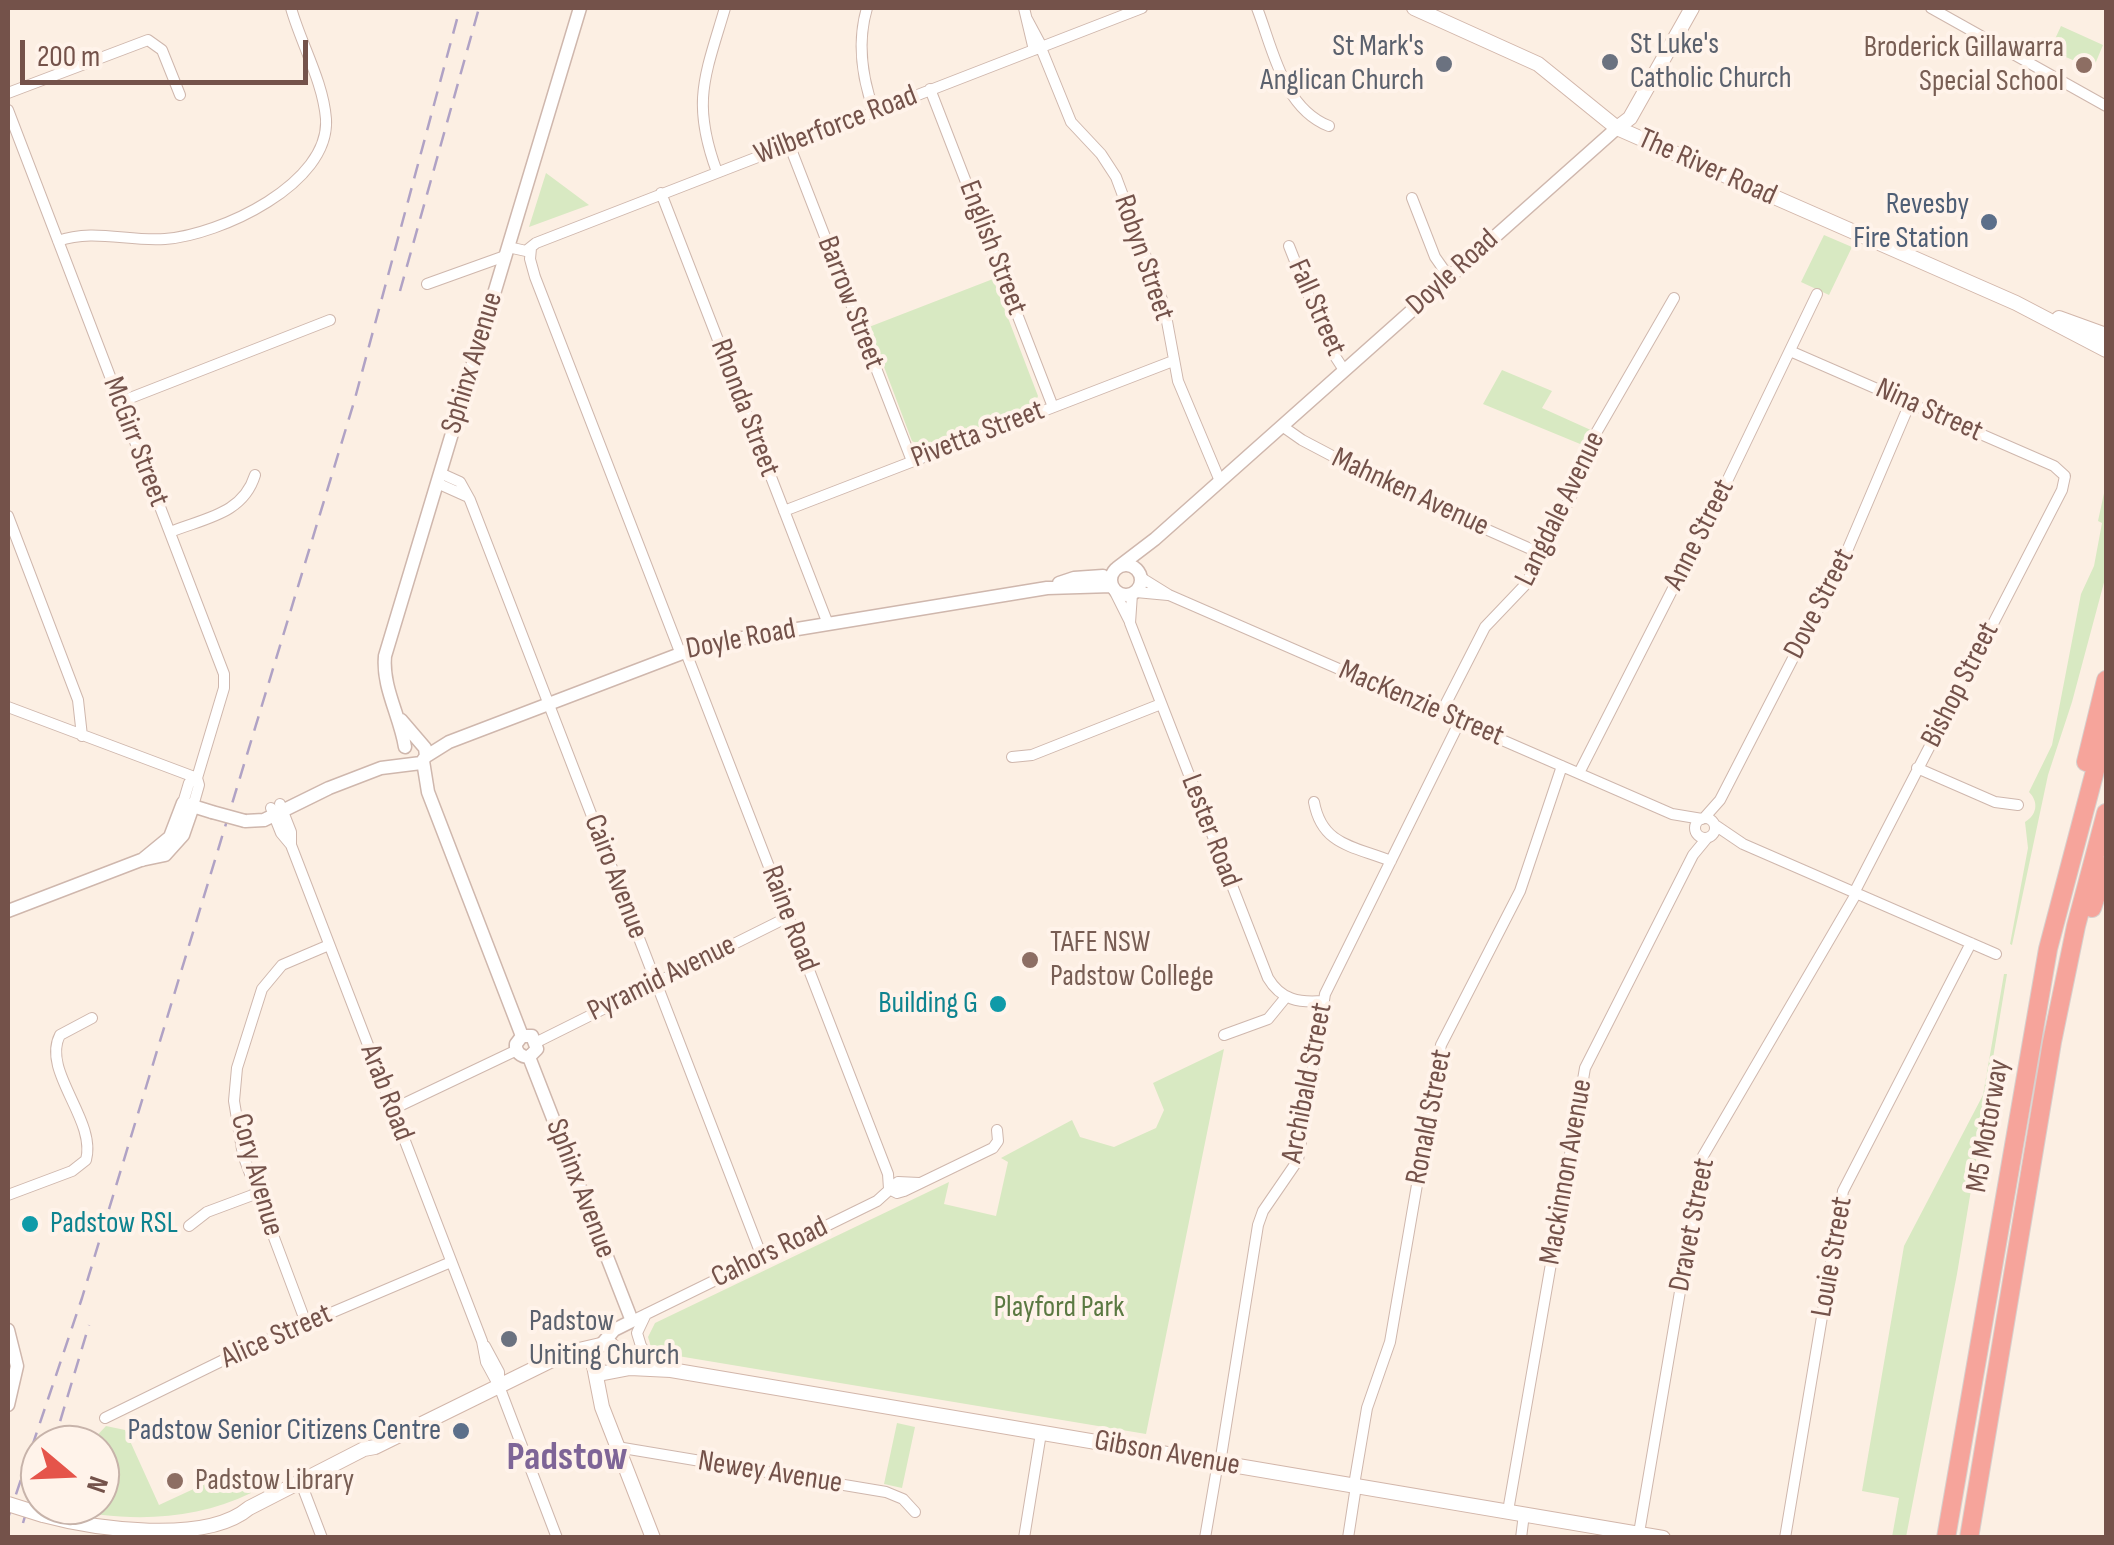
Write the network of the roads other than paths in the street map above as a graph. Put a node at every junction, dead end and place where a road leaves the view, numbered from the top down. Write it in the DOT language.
graph roads {
  1 [pos="292,8"];
  2 [pos="580,8"];
  3 [pos="726,8"];
  4 [pos="867,8"];
  5 [pos="1142,8"];
  6 [pos="1257,8"];
  7 [pos="1414,8"];
  8 [pos="1692,8"];
  9 [pos="1931,8"];
  10 [pos="1025,13"];
  11 [pos="1039,48"];
  12 [pos="930,89"];
  13 [pos="8,93"];
  14 [pos="180,95"];
  15 [pos="2106,106"];
  16 [pos="8,110"];
  17 [pos="877,110"];
  18 [pos="1330,126"];
  19 [pos="1617,128"];
  20 [pos="789,144"];
  21 [pos="716,172"];
  22 [pos="661,193"];
  23 [pos="1412,198"];
  24 [pos="58,241"];
  25 [pos="508,246"];
  26 [pos="1289,246"];
  27 [pos="532,247"];
  28 [pos="1449,278"];
  29 [pos="427,284"];
  30 [pos="1818,294"];
  31 [pos="1674,298"];
  32 [pos="2016,303"];
  33 [pos="330,320"];
  34 [pos="2106,336"];
  35 [pos="2106,350"];
  36 [pos="1790,351"];
  37 [pos="1174,360"];
  38 [pos="1344,370"];
  39 [pos="120,402"];
  40 [pos="1910,404"];
  41 [pos="1053,406"];
  42 [pos="1282,426"];
  43 [pos="912,461"];
  44 [pos="255,475"];
  45 [pos="2065,476"];
  46 [pos="438,478"];
  47 [pos="1220,481"];
  48 [pos="784,511"];
  49 [pos="8,516"];
  50 [pos="170,532"];
  51 [pos="1156,539"];
  52 [pos="1542,554"];
  53 [pos="1139,575"];
  54 [pos="1114,579"];
  55 [pos="1134,593"];
  56 [pos="1169,595"];
  57 [pos="1130,622"];
  58 [pos="828,624"];
  59 [pos="682,651"];
  60 [pos="2106,680"];
  61 [pos="548,703"];
  62 [pos="1162,704"];
  63 [pos="8,708"];
  64 [pos="1441,713"];
  65 [pos="1460,721"];
  66 [pos="2106,728"];
  67 [pos="82,736"];
  68 [pos="415,753"];
  69 [pos="1012,757"];
  70 [pos="1562,766"];
  71 [pos="1918,768"];
  72 [pos="1579,773"];
  73 [pos="197,778"];
  74 [pos="1314,802"];
  75 [pos="188,804"];
  76 [pos="2018,805"];
  77 [pos="277,810"];
  78 [pos="2106,813"];
  79 [pos="1672,814"];
  80 [pos="1709,822"];
  81 [pos="1702,835"];
  82 [pos="1744,844"];
  83 [pos="1391,860"];
  84 [pos="2106,866"];
  85 [pos="1855,893"];
  86 [pos="8,911"];
  87 [pos="788,917"];
  88 [pos="1971,943"];
  89 [pos="329,945"];
  90 [pos="2048,949"];
  91 [pos="1996,954"];
  92 [pos="655,982"];
  93 [pos="2062,992"];
  94 [pos="1286,997"];
  95 [pos="1323,1002"];
  96 [pos="92,1018"];
  97 [pos="1224,1035"];
  98 [pos="522,1036"];
  99 [pos="537,1042"];
  100 [pos="523,1054"];
  101 [pos="392,1109"];
  102 [pos="996,1130"];
  103 [pos="889,1189"];
  104 [pos="258,1192"];
  105 [pos="8,1195"];
  106 [pos="188,1226"];
  107 [pos="762,1258"];
  108 [pos="451,1262"];
  109 [pos="647,1314"];
  110 [pos="632,1320"];
  111 [pos="306,1324"];
  112 [pos="8,1330"];
  113 [pos="609,1348"];
  114 [pos="558,1357"];
  115 [pos="653,1363"];
  116 [pos="593,1365"];
  117 [pos="671,1370"];
  118 [pos="613,1371"];
  119 [pos="499,1386"];
  120 [pos="8,1406"];
  121 [pos="602,1407"];
  122 [pos="105,1418"];
  123 [pos="1042,1432"];
  124 [pos="617,1447"];
  125 [pos="1219,1462"];
  126 [pos="301,1483"];
  127 [pos="1355,1486"];
  128 [pos="8,1504"];
  129 [pos="916,1512"];
  130 [pos="1516,1513"];
  131 [pos="1639,1533"];
  132 [pos="158,1534"];
  133 [pos="178,1534"];
  134 [pos="322,1538"];
  135 [pos="557,1538"];
  136 [pos="653,1538"];
  137 [pos="1024,1538"];
  138 [pos="1205,1538"];
  139 [pos="1348,1538"];
  140 [pos="1520,1538"];
  141 [pos="1663,1538"];
  142 [pos="1785,1538"];
  143 [pos="1946,1538"];
  144 [pos="1969,1538"];
  1 -- 24 [label="street"];
  2 -- 25 [label="street, Sphinx Avenue"];
  3 -- 21 [label="street"];
  4 -- 17 [label="street"];
  5 -- 11 [label="street, Wilberforce Road"];
  6 -- 18 [label="street"];
  7 -- 19 [label="main road, The River Road"];
  8 -- 19 [label="main road"];
  9 -- 15 [label="street"];
  10 -- 11 [label="street, Robyn Street"];
  11 -- 12 [label="street, Wilberforce Road"];
  11 -- 37 [label="street, Robyn Street"];
  12 -- 17 [label="street, Wilberforce Road"];
  12 -- 41 [label="street, English Street"];
  13 -- 14 [label="street"];
  16 -- 24 [label="street, McGirr Street"];
  17 -- 20 [label="street, Wilberforce Road"];
  19 -- 28 [label="street, Doyle Road"];
  19 -- 32 [label="main road, The River Road"];
  20 -- 21 [label="street, Wilberforce Road"];
  20 -- 43 [label="street, Barrow Street"];
  21 -- 22 [label="street, Wilberforce Road"];
  22 -- 27 [label="street, Wilberforce Road"];
  22 -- 48 [label="street, Rhonda Street"];
  23 -- 28 [label="street"];
  24 -- 39 [label="street, McGirr Street"];
  25 -- 27 [label="street, Wilberforce Road"];
  25 -- 29 [label="street, Wilberforce Road"];
  25 -- 46 [label="street, Sphinx Avenue"];
  26 -- 38 [label="street, Fall Street"];
  27 -- 59 [label="street, Raine Road"];
  28 -- 38 [label="street, Doyle Road"];
  30 -- 36 [label="street, Anne Street"];
  31 -- 52 [label="street, Langdale Avenue"];
  32 -- 34 [label="main road, The River Road"];
  32 -- 35 [label="main road, The River Road"];
  33 -- 39 [label="street"];
  36 -- 40 [label="street, Nina Street"];
  36 -- 72 [label="street, Anne Street"];
  37 -- 41 [label="street, Pivetta Street"];
  37 -- 47 [label="street, Robyn Street"];
  38 -- 42 [label="street, Doyle Road"];
  39 -- 50 [label="street, McGirr Street"];
  40 -- 45 [label="street, Nina Street"];
  40 -- 80 [label="street, Dove Street"];
  41 -- 43 [label="street, Pivetta Street"];
  42 -- 47 [label="street, Doyle Road"];
  42 -- 52 [label="street, Mahnken Avenue"];
  43 -- 48 [label="street, Pivetta Street"];
  44 -- 50 [label="street"];
  45 -- 71 [label="street, Bishop Street"];
  46 -- 61 [label="street, Cairo Avenue"];
  46 -- 68 [label="street, Sphinx Avenue"];
  47 -- 51 [label="street, Doyle Road"];
  48 -- 58 [label="street, Rhonda Street"];
  49 -- 67 [label="street"];
  50 -- 73 [label="street, McGirr Street"];
  51 -- 53 [label="street, Doyle Road"];
  51 -- 54 [label="street, Doyle Road"];
  52 -- 64 [label="street, Langdale Avenue"];
  53 -- 54 [label="street"];
  53 -- 55 [label="street, Doyle Road"];
  53 -- 56 [label="street, MacKenzie Street"];
  54 -- 55 [label="street"];
  54 -- 57 [label="street, Lester Road"];
  54 -- 58 [label="street, Doyle Road"];
  55 -- 56 [label="street, MacKenzie Street"];
  55 -- 57 [label="street, Lester Road"];
  56 -- 64 [label="street, MacKenzie Street"];
  57 -- 62 [label="street, Lester Road"];
  58 -- 59 [label="street, Doyle Road"];
  59 -- 61 [label="street, Doyle Road"];
  59 -- 87 [label="street, Raine Road"];
  60 -- 90 [label="highway"];
  61 -- 68 [label="street, Doyle Road"];
  61 -- 92 [label="street, Cairo Avenue"];
  62 -- 69 [label="street"];
  62 -- 94 [label="street, Lester Road"];
  63 -- 67 [label="street"];
  64 -- 65 [label="street, MacKenzie Street"];
  65 -- 70 [label="street, MacKenzie Street"];
  65 -- 83 [label="street, Archibald Street"];
  66 -- 90 [label="highway, M5 Motorway"];
  67 -- 73 [label="street"];
  68 -- 77 [label="street, Doyle Road"];
  68 -- 98 [label="street"];
  70 -- 72 [label="street, MacKenzie Street"];
  70 -- 127 [label="street, Ronald Street"];
  71 -- 76 [label="street"];
  71 -- 85 [label="street, Bishop Street"];
  72 -- 79 [label="street, MacKenzie Street"];
  73 -- 75 [label="street"];
  74 -- 83 [label="street"];
  75 -- 77 [label="street, Doyle Road, bridge"];
  75 -- 86 [label="street"];
  77 -- 89 [label="street, Arab Road"];
  78 -- 93 [label="highway, M5 Motorway"];
  79 -- 80 [label="street, MacKenzie Street"];
  79 -- 81 [label="street, MacKenzie Street"];
  80 -- 81 [label="street"];
  80 -- 81 [label="street"];
  80 -- 82 [label="street, MacKenzie Street"];
  81 -- 82 [label="street, MacKenzie Street"];
  81 -- 130 [label="street, Mackinnon Avenue"];
  82 -- 85 [label="street, MacKenzie Street"];
  83 -- 95 [label="street, Archibald Street"];
  84 -- 93 [label="highway"];
  85 -- 88 [label="street, MacKenzie Street"];
  85 -- 131 [label="street, Dravet Street"];
  87 -- 92 [label="street, Pyramid Avenue"];
  87 -- 103 [label="street, Raine Road"];
  88 -- 91 [label="street, MacKenzie Street"];
  88 -- 142 [label="street, Louie Street"];
  89 -- 101 [label="street, Arab Road"];
  89 -- 104 [label="street, Cory Avenue"];
  90 -- 143 [label="highway, M5 Motorway"];
  92 -- 99 [label="street, Pyramid Avenue"];
  92 -- 107 [label="street, Cairo Avenue"];
  93 -- 144 [label="highway, M5 Motorway"];
  94 -- 95 [label="street"];
  94 -- 97 [label="street"];
  95 -- 125 [label="street, Archibald Street"];
  96 -- 105 [label="street"];
  98 -- 99 [label="street"];
  98 -- 100 [label="street"];
  99 -- 100 [label="street"];
  100 -- 101 [label="street"];
  100 -- 110 [label="street, Sphinx Avenue"];
  101 -- 108 [label="street, Arab Road"];
  102 -- 103 [label="street, Cahors Road"];
  103 -- 107 [label="street, Cahors Road"];
  104 -- 106 [label="street"];
  104 -- 111 [label="street, Cory Avenue"];
  107 -- 109 [label="street, Cahors Road"];
  108 -- 111 [label="street, Alice Street"];
  108 -- 119 [label="street, Arab Road"];
  109 -- 110 [label="street, Cahors Road"];
  109 -- 115 [label="street"];
  110 -- 113 [label="street, Cahors Road"];
  111 -- 122 [label="street, Alice Street"];
  112 -- 120 [label="street"];
  113 -- 114 [label="main road, Cahors Road"];
  113 -- 115 [label="main road, Gibson Avenue"];
  113 -- 116 [label="main road"];
  113 -- 118 [label="main road"];
  114 -- 116 [label="main road"];
  114 -- 119 [label="main road, Cahors Road"];
  115 -- 117 [label="main road, Gibson Avenue"];
  116 -- 118 [label="main road"];
  116 -- 121 [label="main road"];
  117 -- 118 [label="main road, Gibson Avenue"];
  117 -- 123 [label="main road, Gibson Avenue"];
  118 -- 121 [label="main road"];
  119 -- 126 [label="main road, Cahors Road"];
  119 -- 135 [label="street, Arab Road"];
  121 -- 124 [label="main road"];
  123 -- 125 [label="main road, Gibson Avenue"];
  123 -- 137 [label="street"];
  124 -- 129 [label="street, Newey Avenue"];
  124 -- 136 [label="main road"];
  125 -- 127 [label="main road, Gibson Avenue"];
  125 -- 138 [label="street, Archibald Street"];
  126 -- 133 [label="main road, Cahors Road"];
  126 -- 134 [label="street"];
  127 -- 130 [label="main road, Gibson Avenue"];
  127 -- 139 [label="street, Ronald Street"];
  128 -- 132 [label="main road, Cahors Road, bridge"];
  130 -- 131 [label="main road, Gibson Avenue"];
  130 -- 140 [label="street, Mackinnon Avenue"];
  131 -- 141 [label="main road, Gibson Avenue"];
  132 -- 133 [label="main road, Cahors Road"];
}
